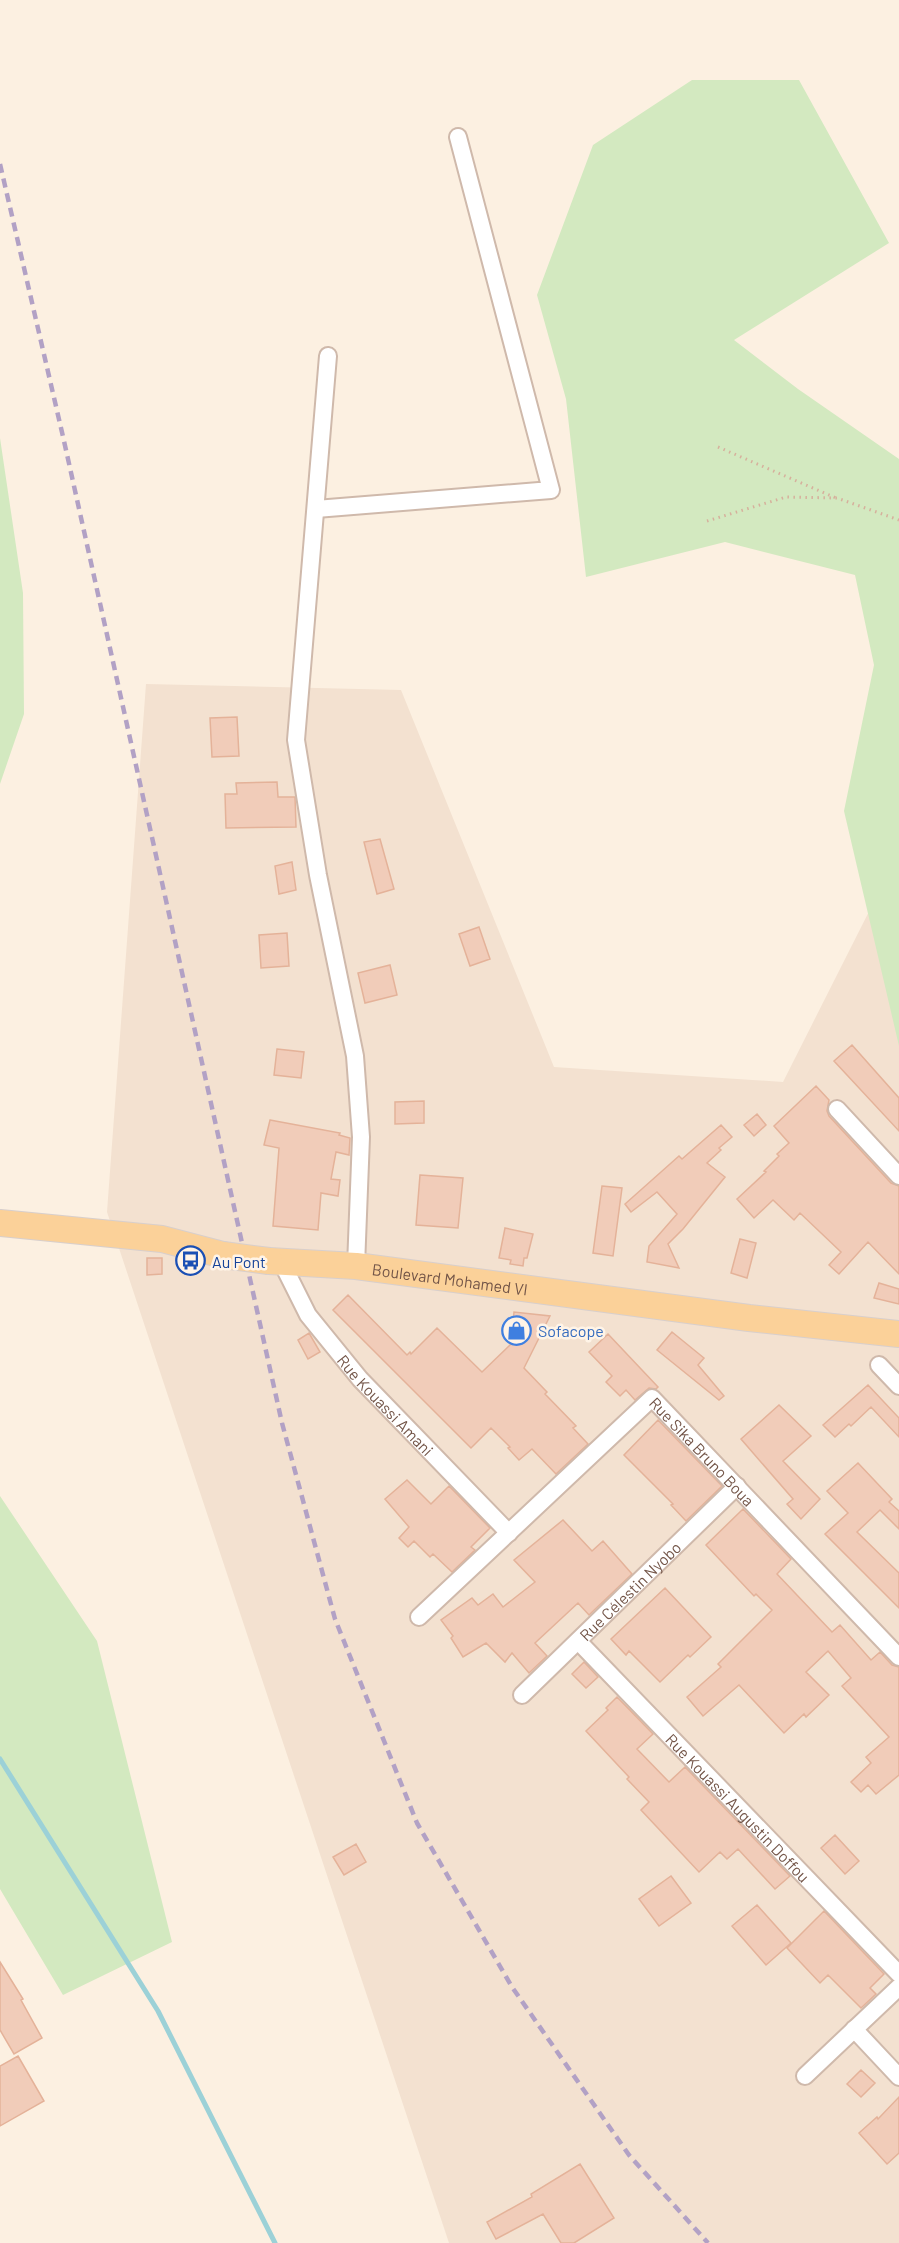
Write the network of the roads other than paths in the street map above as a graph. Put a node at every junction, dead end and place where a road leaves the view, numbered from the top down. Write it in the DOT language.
graph roads {
  1 [pos="458,137"];
  2 [pos="328,356"];
  3 [pos="316,509"];
  4 [pos="837,1109"];
  5 [pos="899,1176"];
  6 [pos="0,1223"];
  7 [pos="275,1262"];
  8 [pos="356,1266"];
  9 [pos="899,1334"];
  10 [pos="879,1365"];
  11 [pos="899,1386"];
  12 [pos="737,1486"];
  13 [pos="509,1533"];
  14 [pos="419,1617"];
  15 [pos="578,1641"];
  16 [pos="899,1657"];
  17 [pos="522,1695"];
  18 [pos="899,1974"];
  19 [pos="899,1987"];
  20 [pos="854,2029"];
  21 [pos="805,2076"];
  22 [pos="899,2077"];
  1 -- 3 [label="street"];
  2 -- 3 [label="street"];
  3 -- 8 [label="street"];
  4 -- 5 [label="street"];
  6 -- 7 [label="main road, Boulevard Mohamed VI, bridge"];
  7 -- 8 [label="main road, Boulevard Mohamed VI"];
  7 -- 13 [label="street, Rue Kouassi Amani"];
  8 -- 9 [label="main road, Boulevard Mohamed VI"];
  10 -- 11 [label="street"];
  12 -- 13 [label="street, Rue Sika Bruno Boua"];
  12 -- 15 [label="street, Rue Célestin Nyobo"];
  12 -- 16 [label="street, Rue Sika Bruno Boua"];
  13 -- 14 [label="street, Rue Sika Bruno Boua"];
  15 -- 17 [label="street, Rue Célestin Nyobo"];
  15 -- 18 [label="street, Rue Kouassi Augustin Doffou"];
  19 -- 20 [label="street"];
  20 -- 21 [label="street"];
  20 -- 22 [label="street"];
}
